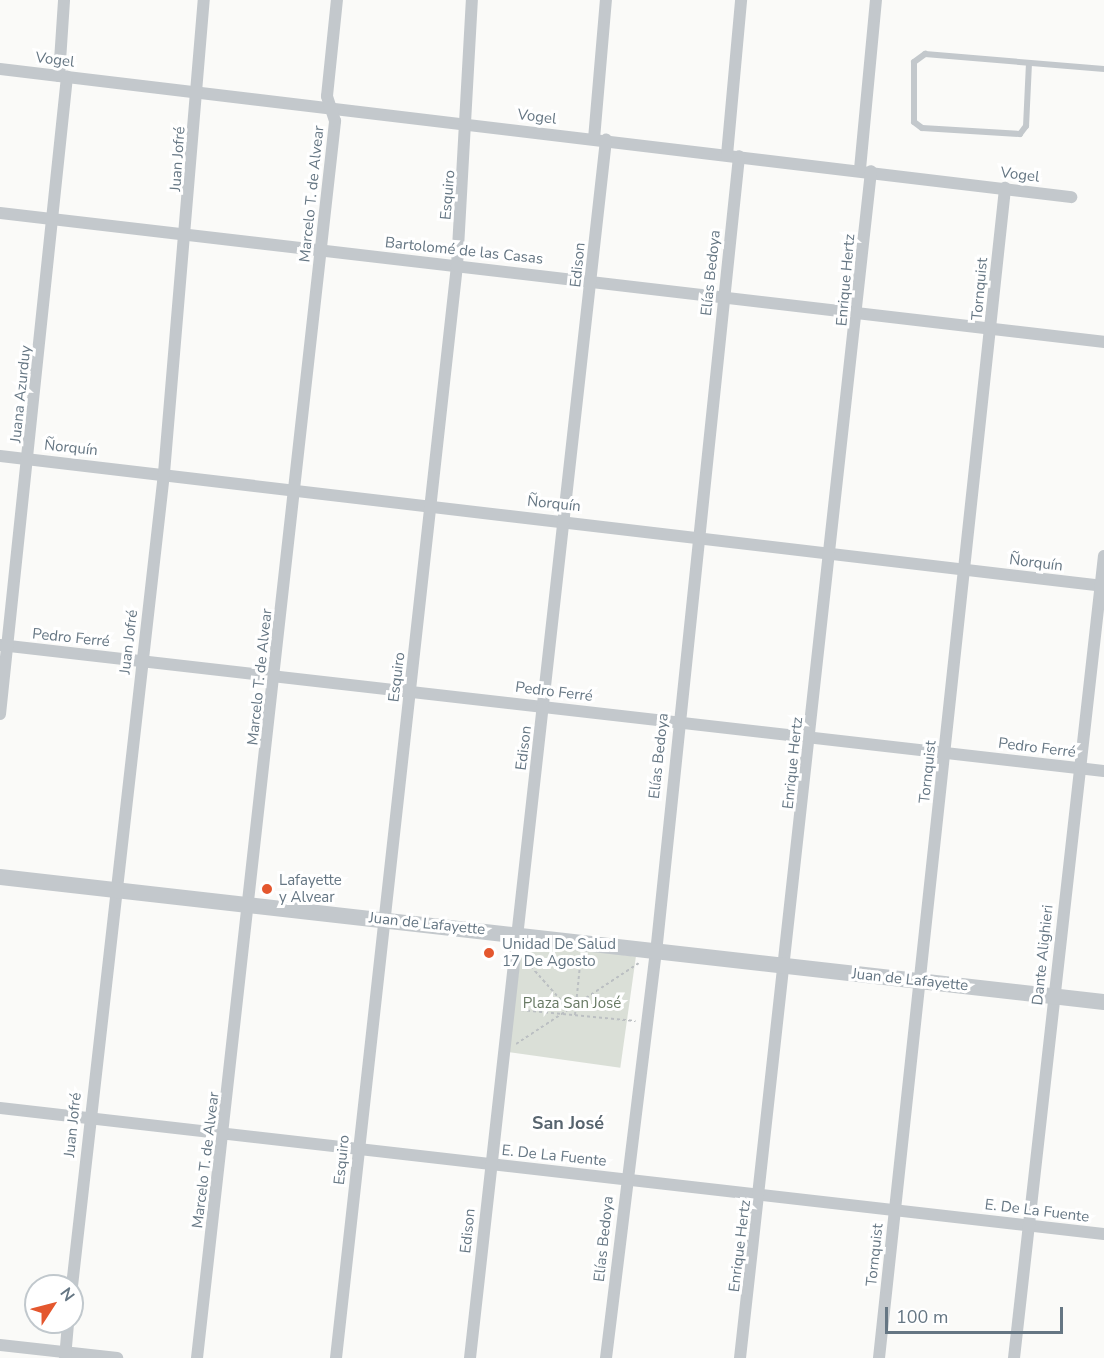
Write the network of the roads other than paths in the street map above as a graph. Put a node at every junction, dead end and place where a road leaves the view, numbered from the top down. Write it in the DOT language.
graph roads {
  1 [pos="64,0"];
  2 [pos="204,0"];
  3 [pos="337,0"];
  4 [pos="472,0"];
  5 [pos="606,0"];
  6 [pos="741,0"];
  7 [pos="876,0"];
  8 [pos="1029,63"];
  9 [pos="0,69"];
  10 [pos="1104,69"];
  11 [pos="63,76"];
  12 [pos="197,93"];
  13 [pos="331,108"];
  14 [pos="464,124"];
  15 [pos="600,140"];
  16 [pos="733,156"];
  17 [pos="865,170"];
  18 [pos="1005,188"];
  19 [pos="1071,197"];
  20 [pos="0,213"];
  21 [pos="55,220"];
  22 [pos="188,234"];
  23 [pos="321,251"];
  24 [pos="457,266"];
  25 [pos="591,280"];
  26 [pos="723,296"];
  27 [pos="858,312"];
  28 [pos="991,328"];
  29 [pos="1104,342"];
  30 [pos="0,456"];
  31 [pos="29,459"];
  32 [pos="164,473"];
  33 [pos="296,489"];
  34 [pos="432,506"];
  35 [pos="566,520"];
  36 [pos="698,538"];
  37 [pos="833,553"];
  38 [pos="1104,555"];
  39 [pos="965,569"];
  40 [pos="1102,586"];
  41 [pos="4,645"];
  42 [pos="142,661"];
  43 [pos="275,677"];
  44 [pos="411,692"];
  45 [pos="543,706"];
  46 [pos="0,714"];
  47 [pos="677,722"];
  48 [pos="811,737"];
  49 [pos="945,753"];
  50 [pos="1080,768"];
  51 [pos="1104,771"];
  52 [pos="0,877"];
  53 [pos="116,890"];
  54 [pos="250,906"];
  55 [pos="385,920"];
  56 [pos="516,942"];
  57 [pos="656,953"];
  58 [pos="787,966"];
  59 [pos="919,981"];
  60 [pos="1054,997"];
  61 [pos="1104,1002"];
  62 [pos="0,1108"];
  63 [pos="89,1117"];
  64 [pos="225,1132"];
  65 [pos="358,1149"];
  66 [pos="491,1164"];
  67 [pos="626,1179"];
  68 [pos="761,1194"];
  69 [pos="895,1209"];
  70 [pos="1029,1225"];
  71 [pos="1104,1234"];
  72 [pos="73,1274"];
  73 [pos="67,1334"];
  74 [pos="0,1345"];
  75 [pos="65,1355"];
  76 [pos="117,1358"];
  77 [pos="197,1358"];
  78 [pos="336,1358"];
  79 [pos="470,1358"];
  80 [pos="606,1358"];
  81 [pos="740,1358"];
  82 [pos="879,1358"];
  83 [pos="1014,1358"];
  1 -- 11 [label="street, Juana Azurduy"];
  2 -- 12 [label="street, Juan Jofré"];
  3 -- 13 [label="street, Marcelo T. de Alvear"];
  4 -- 14 [label="street, Esquiro"];
  5 -- 15 [label="street, Edison"];
  6 -- 16 [label="street, Elías Bedoya"];
  7 -- 17 [label="street, Enrique Hertz"];
  8 -- 8 [label="lane"];
  8 -- 10 [label="lane"];
  9 -- 11 [label="street, Vogel"];
  11 -- 12 [label="street, Vogel"];
  11 -- 21 [label="street, Juana Azurduy"];
  12 -- 13 [label="street, Vogel"];
  12 -- 22 [label="street, Juan Jofré"];
  13 -- 14 [label="street, Vogel"];
  13 -- 23 [label="street, Marcelo T. de Alvear"];
  14 -- 15 [label="street, Vogel"];
  14 -- 24 [label="street, Esquiro"];
  15 -- 16 [label="street, Vogel"];
  15 -- 25 [label="street, Edison"];
  16 -- 17 [label="street, Vogel"];
  16 -- 26 [label="street, Elías Bedoya"];
  17 -- 18 [label="street, Vogel"];
  17 -- 27 [label="street, Enrique Hertz"];
  18 -- 19 [label="street, Vogel"];
  18 -- 28 [label="street, Tornquist"];
  20 -- 21 [label="street, Bartolomé de las Casas"];
  21 -- 22 [label="street, Bartolomé de las Casas"];
  21 -- 31 [label="street, Juana Azurduy"];
  22 -- 23 [label="street, Bartolomé de las Casas"];
  22 -- 32 [label="street, Juan Jofré"];
  23 -- 24 [label="street, Bartolomé de las Casas"];
  23 -- 33 [label="street, Marcelo T. de Alvear"];
  24 -- 25 [label="street, Bartolomé de las Casas"];
  24 -- 34 [label="street, Esquiro"];
  25 -- 26 [label="street, Bartolomé de las Casas"];
  25 -- 35 [label="street, Edison"];
  26 -- 27 [label="street, Bartolomé de las Casas"];
  26 -- 36 [label="street, Elías Bedoya"];
  27 -- 28 [label="street, Bartolomé de las Casas"];
  27 -- 37 [label="street, Enrique Hertz"];
  28 -- 29 [label="street, Bartolomé de las Casas"];
  28 -- 39 [label="street, Tornquist"];
  30 -- 31 [label="street, Ñorquín"];
  31 -- 32 [label="street, Ñorquín"];
  31 -- 41 [label="street, Juana Azurduy"];
  32 -- 33 [label="street, Ñorquín"];
  32 -- 42 [label="street, Juan Jofré"];
  33 -- 34 [label="street, Ñorquín"];
  33 -- 43 [label="street, Marcelo T. de Alvear"];
  34 -- 35 [label="street, Ñorquín"];
  34 -- 44 [label="street, Esquiro"];
  35 -- 36 [label="street, Ñorquín"];
  35 -- 45 [label="street, Edison"];
  36 -- 37 [label="street, Ñorquín"];
  36 -- 47 [label="street, Elías Bedoya"];
  37 -- 39 [label="street, Ñorquín"];
  37 -- 48 [label="street, Enrique Hertz"];
  38 -- 40 [label="street, Dante Alighieri"];
  39 -- 40 [label="street, Ñorquín"];
  39 -- 49 [label="street, Tornquist"];
  40 -- 50 [label="street, Dante Alighieri"];
  41 -- 42 [label="street, Pedro Ferré"];
  41 -- 46 [label="street, Juana Azurduy"];
  42 -- 43 [label="street, Pedro Ferré"];
  42 -- 53 [label="street, Juan Jofré"];
  43 -- 44 [label="street, Pedro Ferré"];
  43 -- 54 [label="street, Marcelo T. de Alvear"];
  44 -- 45 [label="street, Pedro Ferré"];
  44 -- 55 [label="street, Esquiro"];
  45 -- 47 [label="street, Pedro Ferré"];
  45 -- 56 [label="street, Edison"];
  47 -- 48 [label="street, Pedro Ferré"];
  47 -- 57 [label="street, Elías Bedoya"];
  48 -- 49 [label="street, Pedro Ferré"];
  48 -- 58 [label="street, Enrique Hertz"];
  49 -- 50 [label="street, Pedro Ferré"];
  49 -- 59 [label="street, Tornquist"];
  50 -- 51 [label="street, Pedro Ferré"];
  50 -- 60 [label="street, Dante Alighieri"];
  52 -- 53 [label="street, Juan de Lafayette"];
  53 -- 54 [label="street, Juan de Lafayette"];
  53 -- 63 [label="street, Juan Jofré"];
  54 -- 55 [label="street, Juan de Lafayette"];
  54 -- 64 [label="street, Marcelo T. de Alvear"];
  55 -- 56 [label="street, Juan de Lafayette"];
  55 -- 65 [label="street, Esquiro"];
  56 -- 57 [label="street, Juan de Lafayette"];
  56 -- 66 [label="street, Edison"];
  57 -- 58 [label="street, Juan de Lafayette"];
  57 -- 67 [label="street, Elías Bedoya"];
  58 -- 59 [label="street, Juan de Lafayette"];
  58 -- 68 [label="street, Enrique Hertz"];
  59 -- 60 [label="street, Juan de Lafayette"];
  59 -- 69 [label="street, Tornquist"];
  60 -- 61 [label="street, Juan de Lafayette"];
  60 -- 70 [label="street, Dante Alighieri"];
  62 -- 63 [label="street, E. De La Fuente"];
  63 -- 64 [label="street, E. De La Fuente"];
  63 -- 72 [label="street, Juan Jofré"];
  64 -- 65 [label="street, E. De La Fuente"];
  64 -- 77 [label="street, Marcelo T. de Alvear"];
  65 -- 66 [label="street, E. De La Fuente"];
  65 -- 78 [label="street, Esquiro"];
  66 -- 67 [label="street, E. De La Fuente"];
  66 -- 79 [label="street, Edison"];
  67 -- 68 [label="street, E. De La Fuente"];
  67 -- 80 [label="street, Elías Bedoya"];
  68 -- 69 [label="street, E. De La Fuente"];
  68 -- 81 [label="street, Enrique Hertz"];
  69 -- 70 [label="street, E. De La Fuente"];
  69 -- 82 [label="street, Tornquist"];
  70 -- 71 [label="street, E. De La Fuente"];
  70 -- 83 [label="street, Dante Alighieri"];
  73 -- 75 [label="street"];
  74 -- 75 [label="street"];
  75 -- 76 [label="street"];
}
